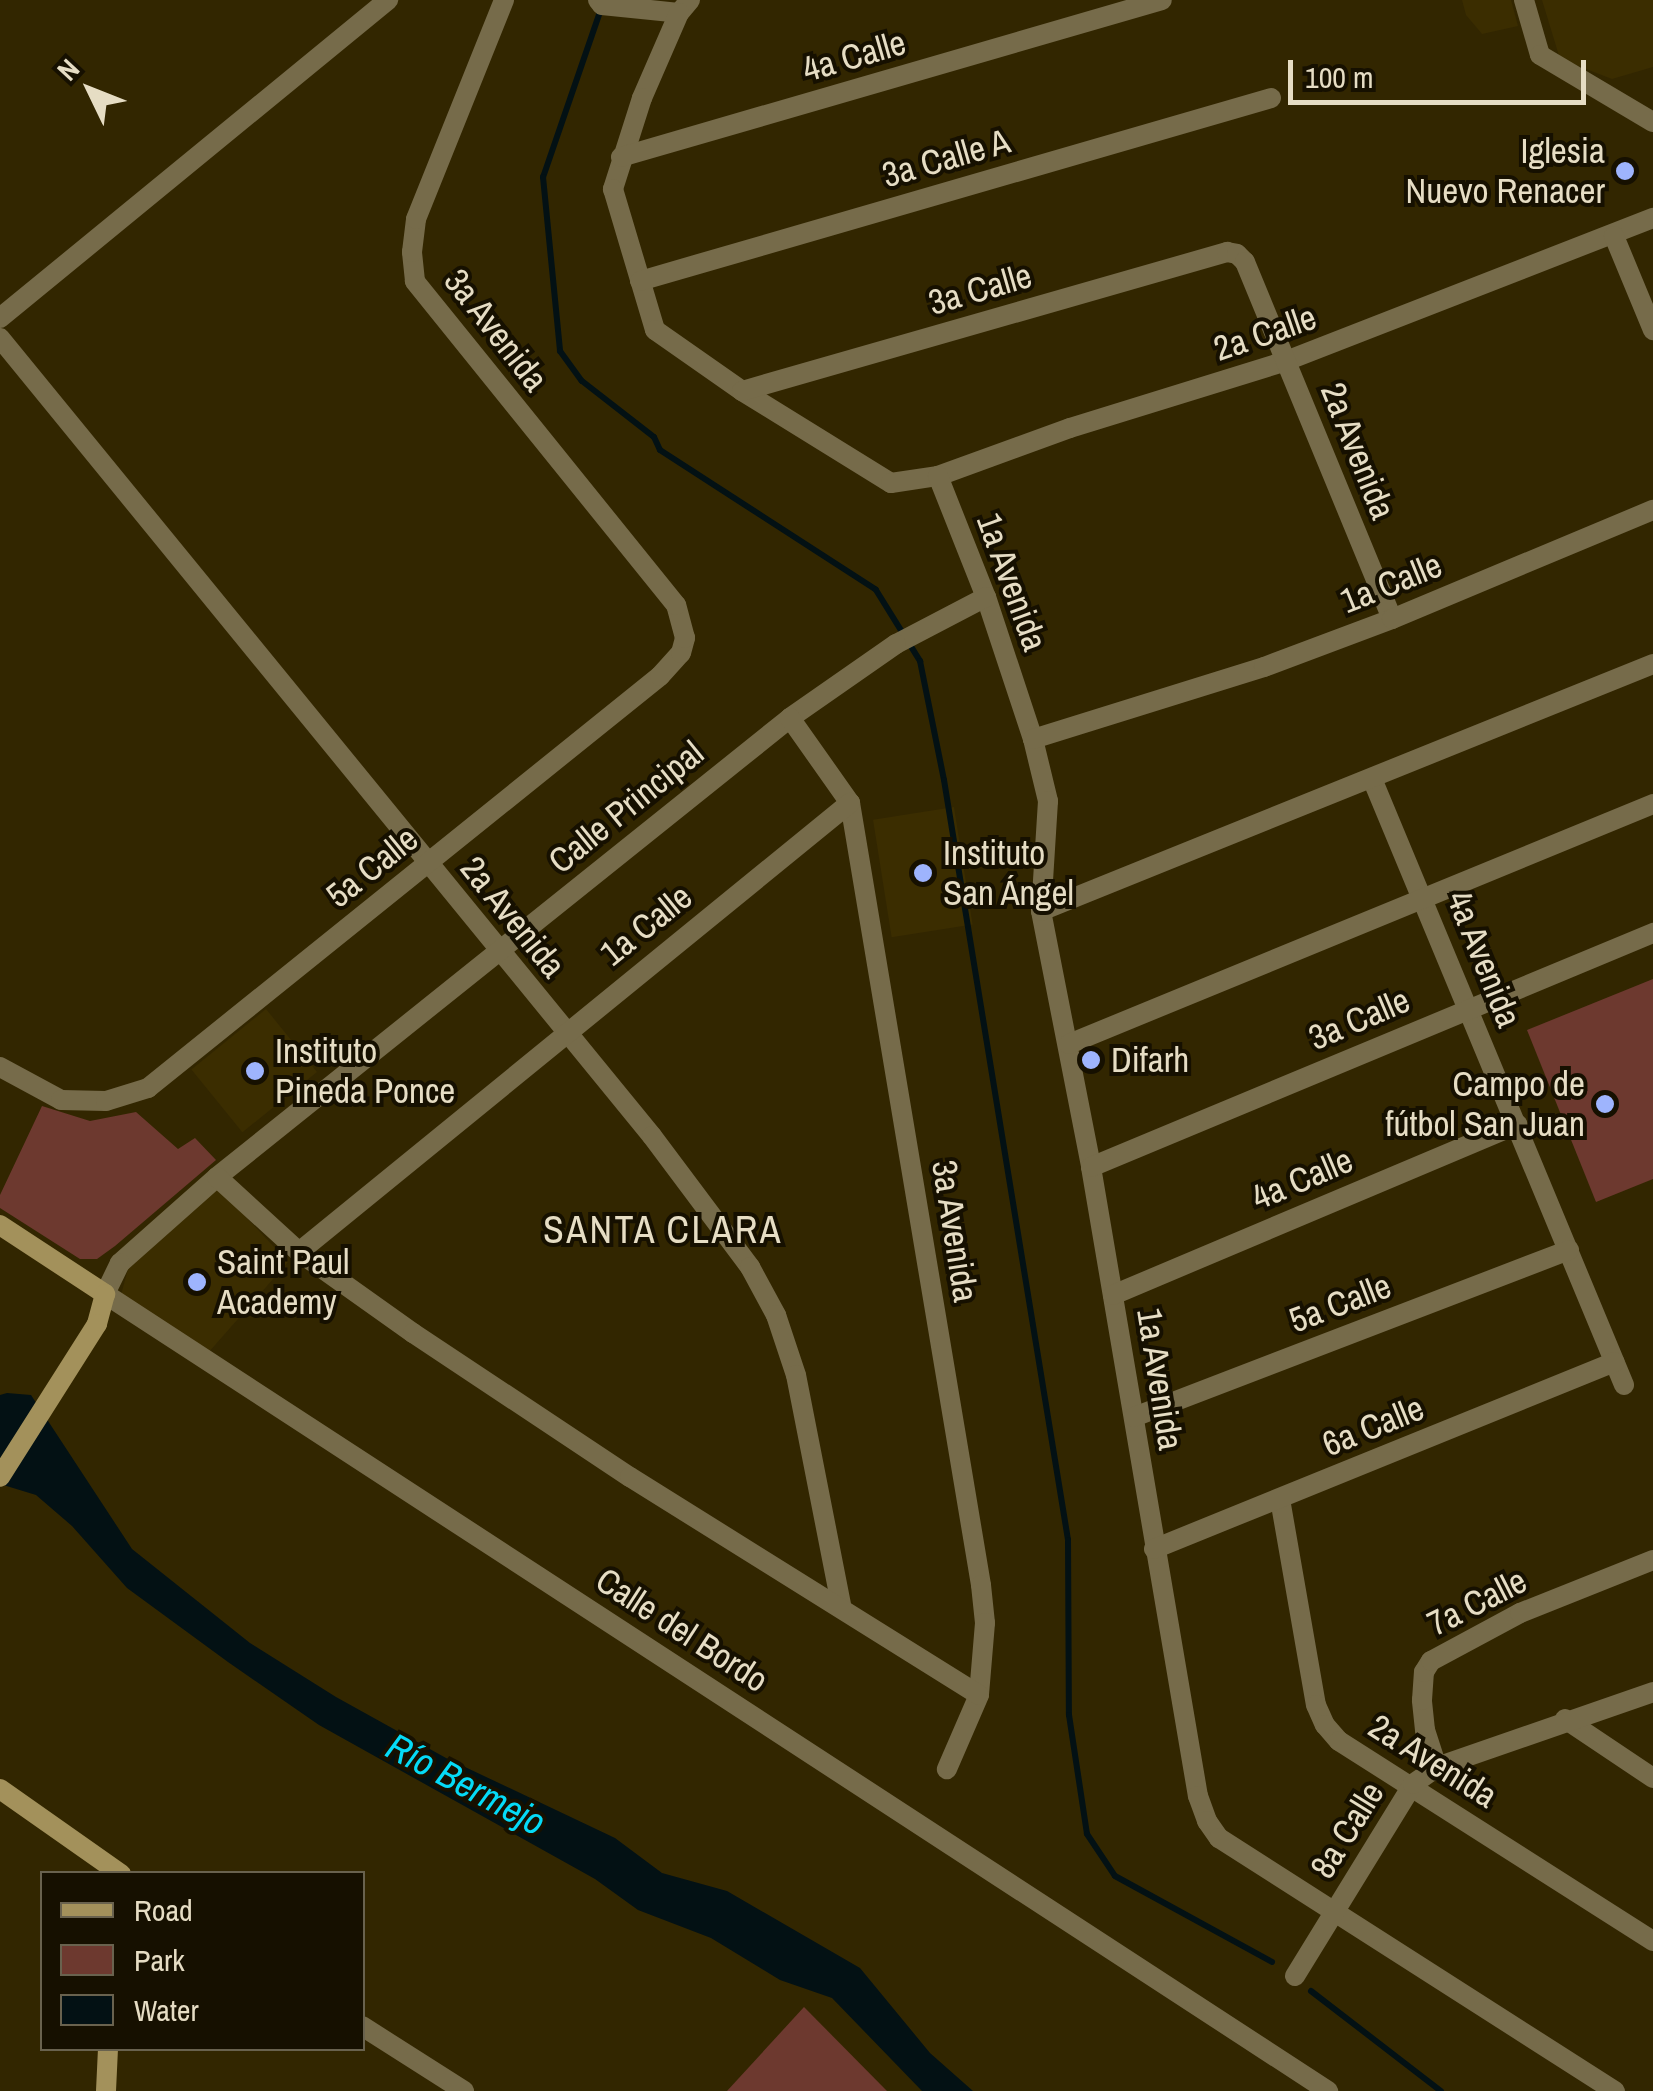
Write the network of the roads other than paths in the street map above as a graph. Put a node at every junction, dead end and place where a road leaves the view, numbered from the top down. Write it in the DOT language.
graph roads {
  1 [pos="388,0"];
  2 [pos="504,0"];
  3 [pos="1162,0"];
  4 [pos="1524,0"];
  5 [pos="600,2"];
  6 [pos="685,6"];
  7 [pos="1270,98"];
  8 [pos="1653,122"];
  9 [pos="621,157"];
  10 [pos="1653,218"];
  11 [pos="1614,236"];
  12 [pos="1237,254"];
  13 [pos="640,281"];
  14 [pos="0,318"];
  15 [pos="1653,330"];
  16 [pos="0,338"];
  17 [pos="1286,361"];
  18 [pos="742,390"];
  19 [pos="938,476"];
  20 [pos="1653,510"];
  21 [pos="986,597"];
  22 [pos="676,605"];
  23 [pos="1392,619"];
  24 [pos="1653,664"];
  25 [pos="790,718"];
  26 [pos="1034,739"];
  27 [pos="1372,781"];
  28 [pos="850,803"];
  29 [pos="1653,804"];
  30 [pos="427,864"];
  31 [pos="1424,898"];
  32 [pos="1041,912"];
  33 [pos="1653,933"];
  34 [pos="498,951"];
  35 [pos="1469,1008"];
  36 [pos="564,1032"];
  37 [pos="1068,1044"];
  38 [pos="0,1067"];
  39 [pos="1517,1124"];
  40 [pos="1091,1167"];
  41 [pos="217,1177"];
  42 [pos="0,1226"];
  43 [pos="1569,1250"];
  44 [pos="299,1252"];
  45 [pos="105,1294"];
  46 [pos="1114,1295"];
  47 [pos="1615,1362"];
  48 [pos="1624,1385"];
  49 [pos="1134,1417"];
  50 [pos="0,1477"];
  51 [pos="1280,1500"];
  52 [pos="1154,1549"];
  53 [pos="1653,1560"];
  54 [pos="842,1605"];
  55 [pos="1653,1692"];
  56 [pos="980,1695"];
  57 [pos="1566,1719"];
  58 [pos="1437,1766"];
  59 [pos="948,1769"];
  60 [pos="1653,1778"];
  61 [pos="1413,1784"];
  62 [pos="0,1788"];
  63 [pos="119,1871"];
  64 [pos="1336,1909"];
  65 [pos="1653,1940"];
  66 [pos="1295,1976"];
  67 [pos="365,2028"];
  68 [pos="108,2051"];
  69 [pos="106,2091"];
  70 [pos="464,2091"];
  71 [pos="1328,2091"];
  72 [pos="1615,2091"];
  1 -- 14 [label="street"];
  2 -- 22 [label="street, 3a Avenida"];
  3 -- 9 [label="street, 4a Calle"];
  4 -- 8 [label="street"];
  5 -- 6 [label="street"];
  6 -- 9 [label="street"];
  7 -- 13 [label="street, 3a Calle A"];
  9 -- 13 [label="street"];
  10 -- 11 [label="street, 2a Calle"];
  11 -- 15 [label="street"];
  11 -- 17 [label="street, 2a Calle"];
  12 -- 17 [label="street, 2a Avenida"];
  12 -- 18 [label="street, 3a Calle"];
  13 -- 18 [label="street"];
  16 -- 30 [label="street, 2a Avenida"];
  17 -- 19 [label="street, 2a Calle"];
  17 -- 23 [label="street, 2a Avenida"];
  18 -- 19 [label="street, 2a Calle"];
  19 -- 21 [label="street, 1a Avenida"];
  20 -- 23 [label="street, 1a Calle"];
  21 -- 25 [label="street, Calle Principal"];
  21 -- 26 [label="street, 1a Avenida"];
  22 -- 30 [label="street, 5a Calle"];
  23 -- 26 [label="street, 1a Calle"];
  24 -- 27 [label="street"];
  25 -- 28 [label="street, 3a Avenida"];
  25 -- 34 [label="street, Calle Principal"];
  26 -- 32 [label="street, 1a Avenida"];
  27 -- 31 [label="street, 4a Avenida"];
  27 -- 32 [label="street"];
  28 -- 36 [label="street, 1a Calle"];
  28 -- 56 [label="street, 3a Avenida"];
  29 -- 31 [label="street"];
  30 -- 34 [label="street, 2a Avenida"];
  30 -- 38 [label="street, 5a Calle"];
  31 -- 35 [label="street, 4a Avenida"];
  31 -- 37 [label="street"];
  32 -- 37 [label="street, 1a Avenida"];
  33 -- 35 [label="street, 3a Calle"];
  34 -- 36 [label="street, 2a Avenida"];
  34 -- 41 [label="street, Calle Principal"];
  35 -- 39 [label="street, 4a Avenida"];
  35 -- 40 [label="street, 3a Calle"];
  36 -- 44 [label="street, 1a Calle"];
  36 -- 54 [label="street, 2a Avenida"];
  37 -- 40 [label="street, 1a Avenida"];
  39 -- 43 [label="street, 4a Avenida"];
  39 -- 46 [label="street, 4a Calle"];
  40 -- 46 [label="street, 1a Avenida"];
  41 -- 44 [label="street"];
  41 -- 45 [label="street, Calle Principal"];
  42 -- 45 [label="street, Calle del Bordo"];
  43 -- 47 [label="street, 4a Avenida"];
  43 -- 49 [label="street, 5a Calle"];
  44 -- 54 [label="street"];
  45 -- 50 [label="street"];
  45 -- 71 [label="street, Calle del Bordo"];
  46 -- 49 [label="street, 1a Avenida"];
  47 -- 48 [label="street, 4a Avenida"];
  47 -- 51 [label="street, 6a Calle"];
  49 -- 52 [label="street, 1a Avenida"];
  51 -- 52 [label="street, 6a Calle"];
  51 -- 61 [label="street, 2a Avenida"];
  52 -- 64 [label="street, 1a Avenida"];
  53 -- 58 [label="street, 7a Calle"];
  54 -- 56 [label="street"];
  55 -- 57 [label="street, 8a Calle"];
  56 -- 59 [label="street, 3a Avenida"];
  57 -- 58 [label="street, 8a Calle"];
  57 -- 60 [label="street"];
  58 -- 61 [label="street, 8a Calle"];
  61 -- 64 [label="street, 8a Calle"];
  61 -- 65 [label="street, 2a Avenida"];
  62 -- 63 [label="street"];
  64 -- 66 [label="street, 8a Calle"];
  64 -- 72 [label="street, 1a Avenida"];
  67 -- 70 [label="street"];
  68 -- 69 [label="street"];
}
